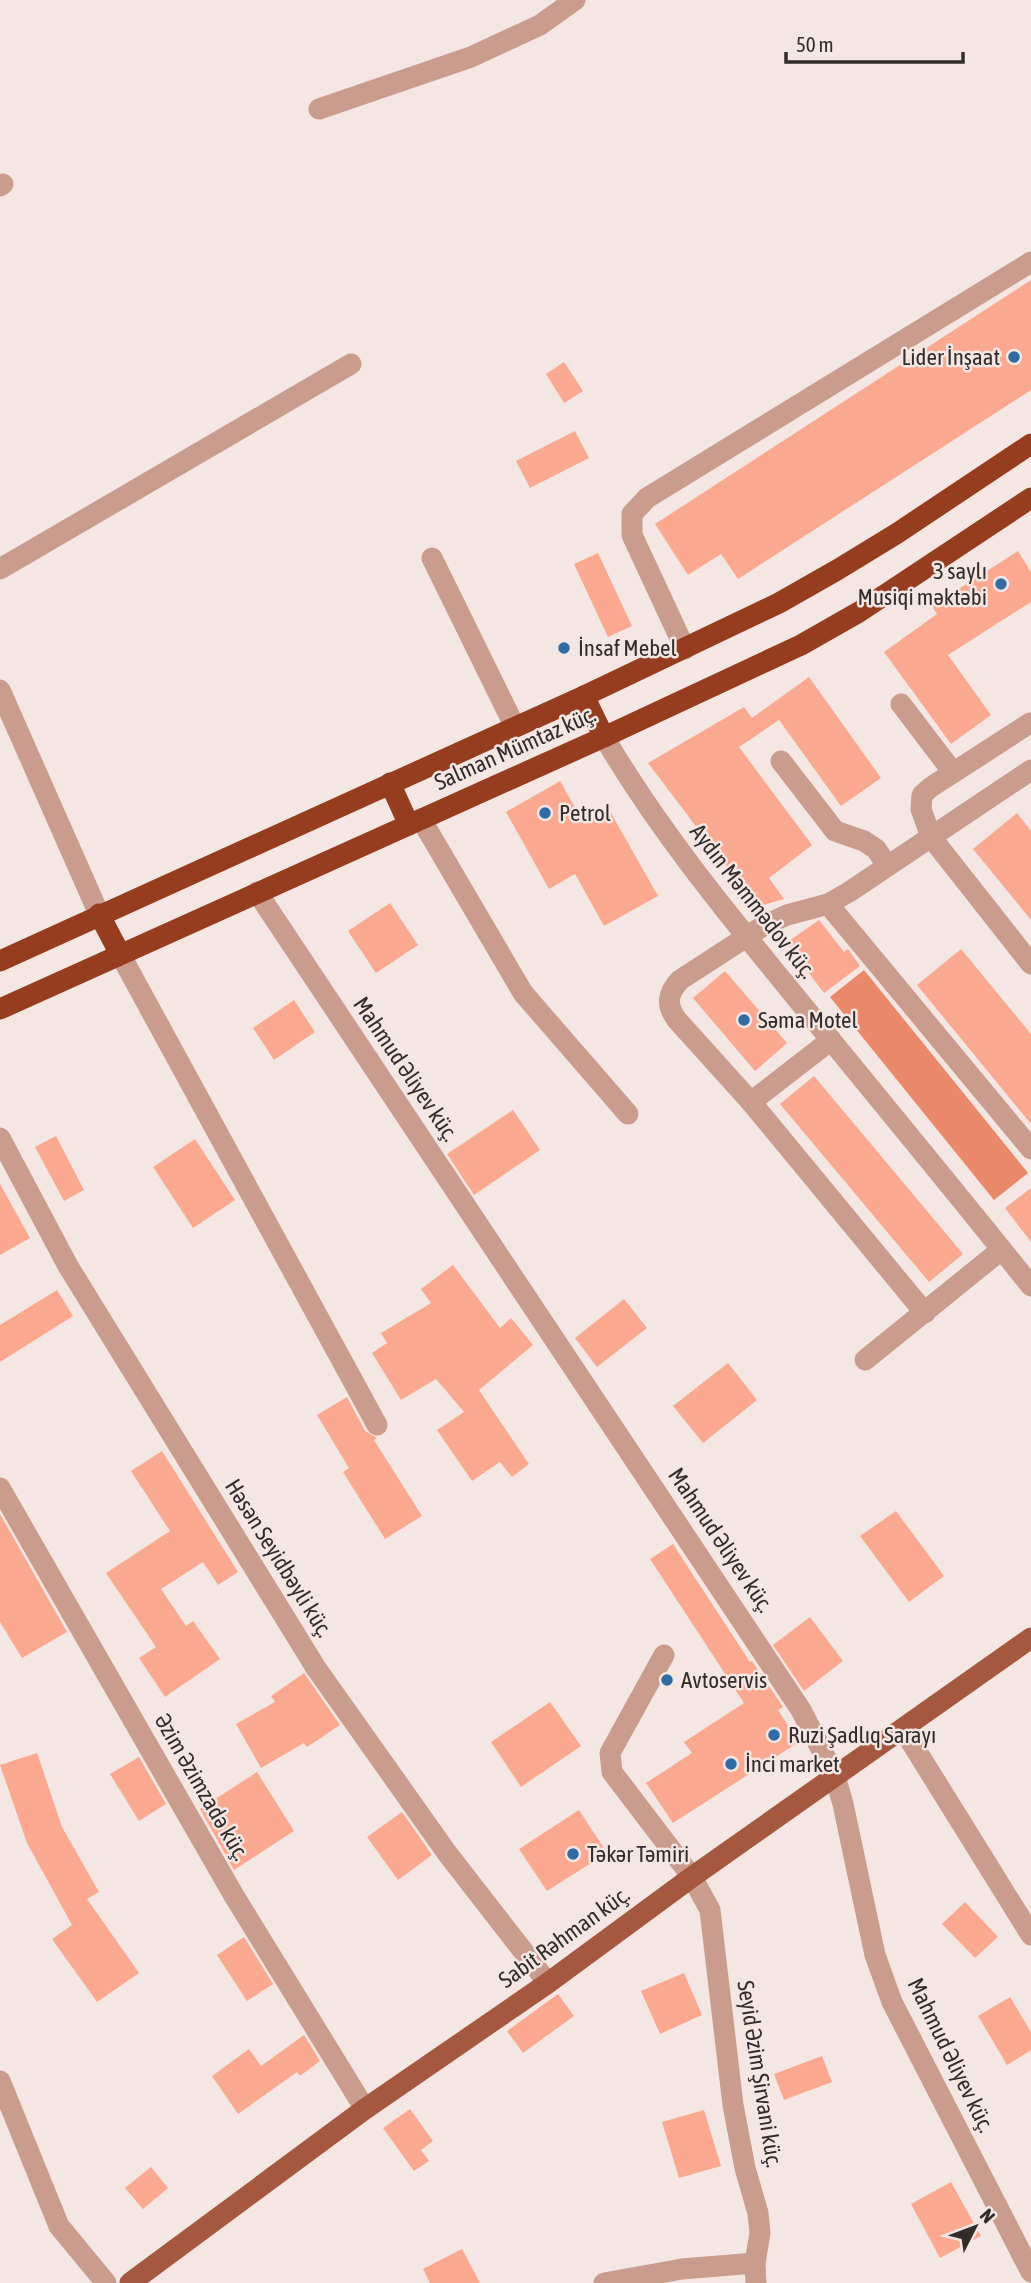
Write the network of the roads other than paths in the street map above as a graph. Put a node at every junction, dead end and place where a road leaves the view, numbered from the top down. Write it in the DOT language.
graph roads {
  1 [pos="575,0"];
  2 [pos="319,109"];
  3 [pos="1031,262"];
  4 [pos="351,364"];
  5 [pos="1031,444"];
  6 [pos="1031,498"];
  7 [pos="432,558"];
  8 [pos="0,569"];
  9 [pos="685,649"];
  10 [pos="0,690"];
  11 [pos="584,696"];
  12 [pos="901,704"];
  13 [pos="1030,723"];
  14 [pos="515,727"];
  15 [pos="604,737"];
  16 [pos="781,761"];
  17 [pos="1031,770"];
  18 [pos="951,771"];
  19 [pos="390,783"];
  20 [pos="415,822"];
  21 [pos="931,837"];
  22 [pos="887,865"];
  23 [pos="257,892"];
  24 [pos="828,904"];
  25 [pos="99,914"];
  26 [pos="746,937"];
  27 [pos="120,954"];
  28 [pos="0,961"];
  29 [pos="1031,964"];
  30 [pos="0,1009"];
  31 [pos="831,1040"];
  32 [pos="751,1102"];
  33 [pos="628,1114"];
  34 [pos="0,1138"];
  35 [pos="1031,1149"];
  36 [pos="1001,1250"];
  37 [pos="1027,1271"];
  38 [pos="925,1313"];
  39 [pos="865,1360"];
  40 [pos="377,1425"];
  41 [pos="0,1488"];
  42 [pos="1028,1644"];
  43 [pos="664,1655"];
  44 [pos="903,1729"];
  45 [pos="835,1776"];
  46 [pos="692,1877"];
  47 [pos="1031,1935"];
  48 [pos="548,1983"];
  49 [pos="0,2081"];
  50 [pos="365,2109"];
  51 [pos="1031,2272"];
  52 [pos="756,2273"];
  53 [pos="106,2283"];
  54 [pos="130,2283"];
  55 [pos="604,2283"];
  1 -- 2 [label="street"];
  3 -- 9 [label="street"];
  4 -- 8 [label="street"];
  5 -- 9 [label="highway"];
  6 -- 15 [label="highway, Salman Mümtaz küç."];
  7 -- 14 [label="street"];
  9 -- 11 [label="highway"];
  10 -- 25 [label="street"];
  11 -- 14 [label="highway"];
  11 -- 15 [label="highway"];
  12 -- 18 [label="street"];
  13 -- 18 [label="street"];
  14 -- 19 [label="highway"];
  15 -- 20 [label="highway, Salman Mümtaz küç."];
  15 -- 26 [label="street, Aydın Məmmədov küç."];
  16 -- 22 [label="street"];
  17 -- 21 [label="street"];
  18 -- 21 [label="street"];
  19 -- 20 [label="highway"];
  19 -- 25 [label="highway"];
  20 -- 23 [label="highway, Salman Mümtaz küç."];
  20 -- 33 [label="street"];
  21 -- 22 [label="street"];
  21 -- 29 [label="street"];
  22 -- 24 [label="street"];
  23 -- 27 [label="highway, Salman Mümtaz küç."];
  23 -- 45 [label="street, Mahmud Əliyev küç."];
  24 -- 26 [label="street"];
  24 -- 35 [label="street"];
  25 -- 27 [label="highway"];
  25 -- 28 [label="highway"];
  26 -- 31 [label="street, Aydın Məmmədov küç."];
  26 -- 32 [label="street"];
  27 -- 30 [label="highway, Salman Mümtaz küç."];
  27 -- 40 [label="street"];
  31 -- 32 [label="street"];
  31 -- 36 [label="street, Aydın Məmmədov küç."];
  32 -- 38 [label="street"];
  34 -- 48 [label="street, Həsən Seyidbəyli küç."];
  36 -- 37 [label="street, Aydın Məmmədov küç."];
  36 -- 38 [label="street"];
  38 -- 39 [label="street"];
  41 -- 50 [label="street, Əzim Əzimzadə küç."];
  42 -- 44 [label="main road, Sabit Rəhman küç."];
  43 -- 46 [label="street, Seyid Əzim Şirvani küç."];
  44 -- 45 [label="main road, Sabit Rəhman küç."];
  44 -- 47 [label="street"];
  45 -- 46 [label="main road, Sabit Rəhman küç."];
  45 -- 51 [label="street, Mahmud Əliyev küç."];
  46 -- 48 [label="main road, Sabit Rəhman küç."];
  46 -- 52 [label="street, Seyid Əzim Şirvani küç."];
  48 -- 50 [label="main road, Sabit Rəhman küç."];
  49 -- 53 [label="street"];
  50 -- 54 [label="main road, Sabit Rəhman küç."];
  52 -- 55 [label="street"];
}
